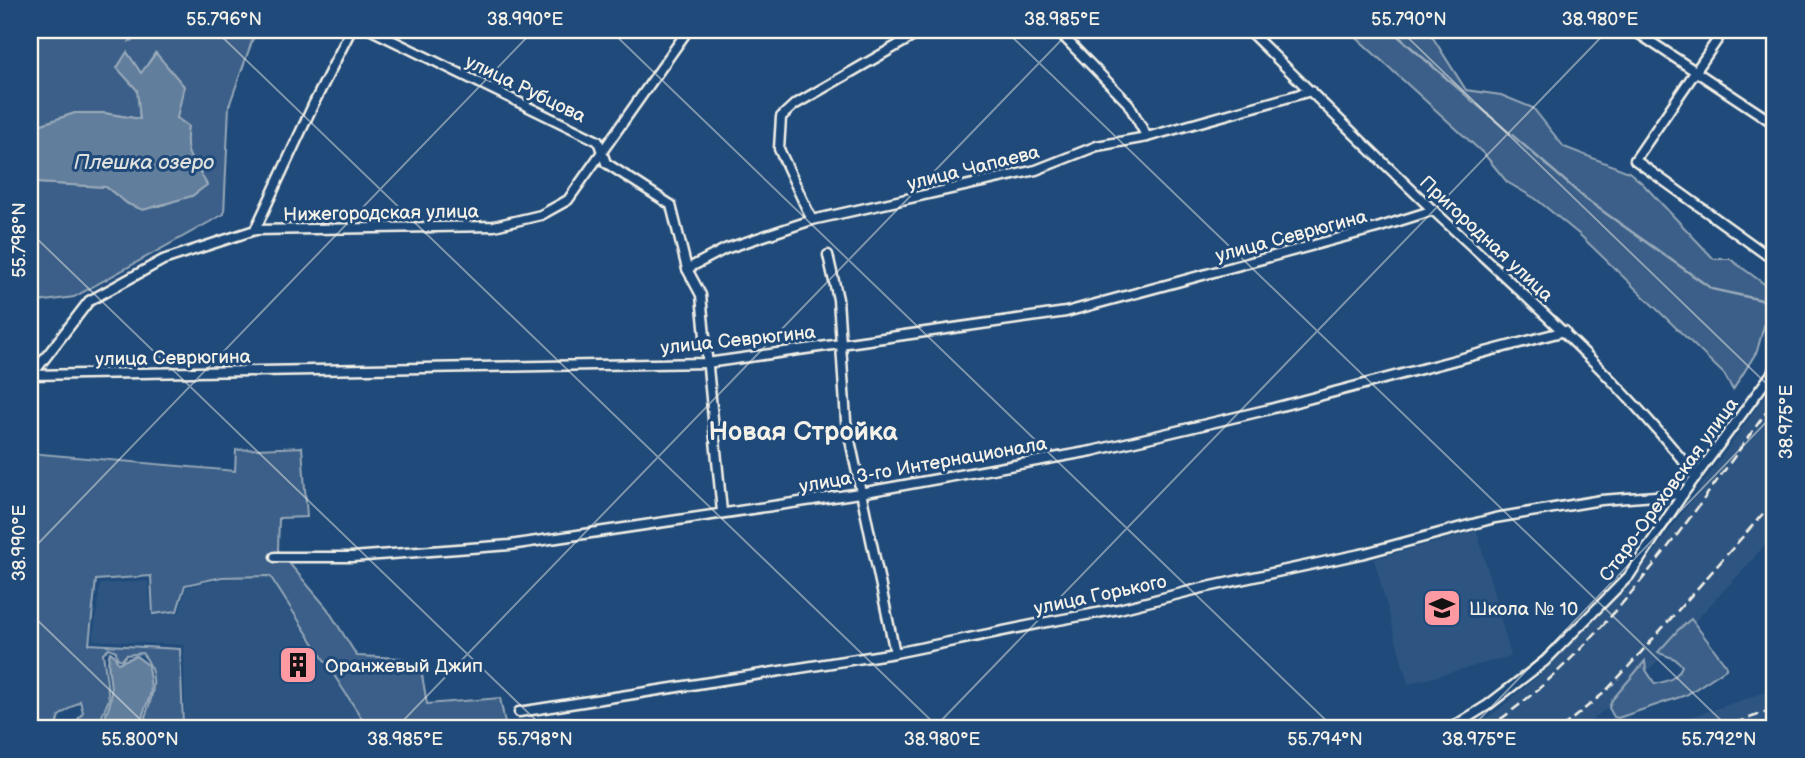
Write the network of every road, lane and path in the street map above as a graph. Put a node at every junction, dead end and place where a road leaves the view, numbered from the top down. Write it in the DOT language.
graph roads {
  1 [pos="351,30"];
  2 [pos="371,30"];
  3 [pos="688,30"];
  4 [pos="924,30"];
  5 [pos="1057,30"];
  6 [pos="1248,30"];
  7 [pos="1633,30"];
  8 [pos="1724,30"];
  9 [pos="1695,70"];
  10 [pos="1311,91"];
  11 [pos="1775,124"];
  12 [pos="1147,137"];
  13 [pos="602,152"];
  14 [pos="1434,210"];
  15 [pos="812,220"];
  16 [pos="255,230"];
  17 [pos="828,255"];
  18 [pos="1775,261"];
  19 [pos="687,269"];
  20 [pos="1565,331"];
  21 [pos="843,343"];
  22 [pos="708,363"];
  23 [pos="1775,369"];
  24 [pos="31,375"];
  25 [pos="1696,477"];
  26 [pos="860,493"];
  27 [pos="1683,495"];
  28 [pos="722,512"];
  29 [pos="275,556"];
  30 [pos="895,653"];
  31 [pos="519,712"];
  32 [pos="1451,728"];
  1 -- 16 [label="street"];
  2 -- 13 [label="street, улица Рубцова"];
  3 -- 13 [label="street, Нижегородская улица"];
  4 -- 15 [label="street"];
  5 -- 12 [label="street"];
  6 -- 10 [label="street, Пригородная улица"];
  7 -- 9 [label="street"];
  8 -- 9 [label="street"];
  9 -- 11 [label="street"];
  9 -- 18 [label="street"];
  10 -- 12 [label="street, улица Чапаева"];
  10 -- 14 [label="street, Пригородная улица"];
  12 -- 15 [label="street, улица Чапаева"];
  13 -- 16 [label="street, Нижегородская улица"];
  13 -- 19 [label="street, улица Рубцова"];
  14 -- 20 [label="street, Пригородная улица"];
  14 -- 21 [label="street, улица Севрюгина"];
  15 -- 19 [label="street, улица Чапаева"];
  16 -- 24 [label="street, Нижегородская улица"];
  17 -- 21 [label="street"];
  19 -- 22 [label="street, улица Рубцова"];
  20 -- 25 [label="street, Пригородная улица"];
  20 -- 26 [label="street, улица 3-го Интернационала"];
  21 -- 22 [label="street, улица Севрюгина"];
  21 -- 26 [label="street"];
  22 -- 24 [label="street, улица Севрюгина"];
  22 -- 28 [label="street, улица Рубцова"];
  23 -- 25 [label="street, Старо-Ореховская улица"];
  25 -- 27 [label="street, Старо-Ореховская улица"];
  26 -- 28 [label="street, улица 3-го Интернационала"];
  26 -- 30 [label="street"];
  27 -- 30 [label="street, улица Горького"];
  27 -- 32 [label="street, Старо-Ореховская улица"];
  28 -- 29 [label="street, улица 3-го Интернационала"];
  30 -- 31 [label="street, улица Горького"];
}
